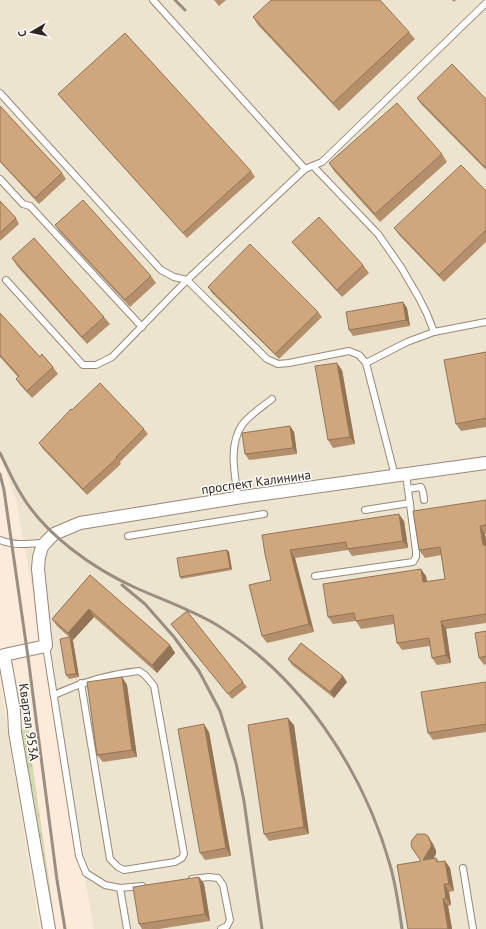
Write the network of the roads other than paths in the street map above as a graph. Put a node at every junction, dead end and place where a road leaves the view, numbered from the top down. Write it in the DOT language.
graph roads {
  1 [pos="153,0"];
  2 [pos="486,3"];
  3 [pos="0,93"];
  4 [pos="313,166"];
  5 [pos="306,169"];
  6 [pos="0,179"];
  7 [pos="6,280"];
  8 [pos="187,280"];
  9 [pos="486,322"];
  10 [pos="142,326"];
  11 [pos="434,332"];
  12 [pos="366,363"];
  13 [pos="272,399"];
  14 [pos="486,463"];
  15 [pos="400,475"];
  16 [pos="408,489"];
  17 [pos="238,498"];
  18 [pos="424,500"];
  19 [pos="410,503"];
  20 [pos="365,510"];
  21 [pos="264,514"];
  22 [pos="128,536"];
  23 [pos="0,540"];
  24 [pos="43,547"];
  25 [pos="315,576"];
  26 [pos="46,646"];
  27 [pos="82,683"];
  28 [pos="54,695"];
  29 [pos="463,868"];
  30 [pos="186,880"];
  31 [pos="149,885"];
  32 [pos="120,888"];
  33 [pos="49,929"];
  34 [pos="127,929"];
  35 [pos="220,929"];
  36 [pos="473,929"];
  1 -- 5 [label="lane"];
  2 -- 4 [label="lane"];
  3 -- 8 [label="lane"];
  4 -- 5 [label="lane"];
  4 -- 11 [label="lane"];
  5 -- 8 [label="lane"];
  6 -- 10 [label="lane"];
  7 -- 10 [label="lane"];
  8 -- 10 [label="lane"];
  8 -- 12 [label="lane"];
  9 -- 11 [label="lane"];
  11 -- 12 [label="lane"];
  12 -- 15 [label="lane"];
  13 -- 17 [label="lane"];
  14 -- 15 [label="street, проспект Калинина"];
  15 -- 16 [label="lane"];
  15 -- 17 [label="street, проспект Калинина"];
  16 -- 18 [label="lane"];
  16 -- 19 [label="lane"];
  17 -- 24 [label="street, проспект Калинина"];
  19 -- 20 [label="lane"];
  19 -- 25 [label="lane"];
  21 -- 22 [label="lane"];
  23 -- 24 [label="lane"];
  24 -- 26 [label="street"];
  26 -- 28 [label="lane"];
  26 -- 33 [label="street, Квартал 953А"];
  27 -- 27 [label="lane"];
  27 -- 28 [label="lane"];
  28 -- 32 [label="lane"];
  29 -- 36 [label="lane"];
  30 -- 35 [label="lane"];
  31 -- 32 [label="lane"];
  32 -- 34 [label="lane"];
}
